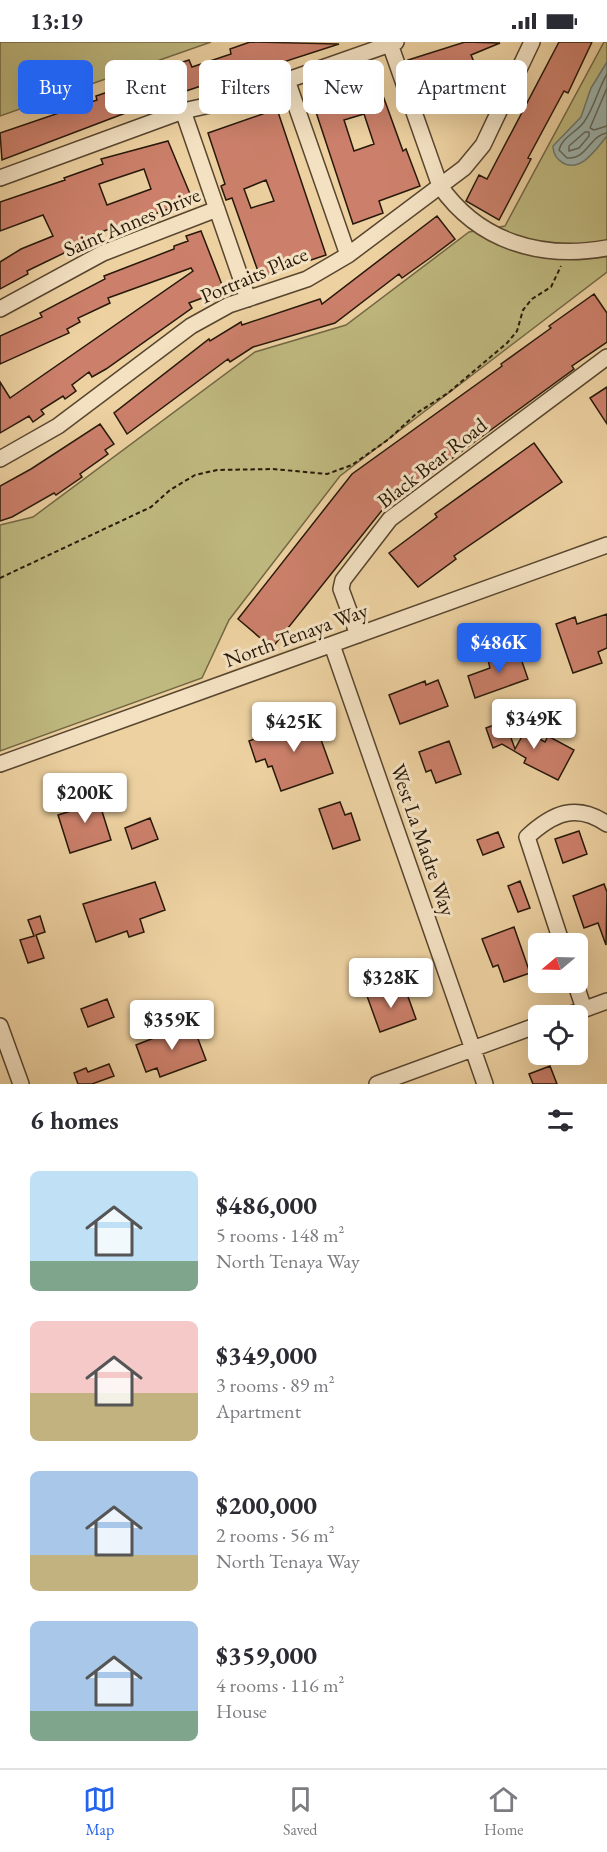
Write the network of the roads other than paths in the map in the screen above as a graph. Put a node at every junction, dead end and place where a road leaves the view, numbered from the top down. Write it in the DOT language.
graph roads {
  1 [pos="532,42"];
  2 [pos="393,43"];
  3 [pos="291,79"];
  4 [pos="291,91"];
  5 [pos="175,114"];
  6 [pos="184,114"];
  7 [pos="0,178"];
  8 [pos="440,186"];
  9 [pos="217,209"];
  10 [pos="607,248"];
  11 [pos="348,255"];
  12 [pos="249,299"];
  13 [pos="0,309"];
  14 [pos="607,357"];
  15 [pos="0,459"];
  16 [pos="607,545"];
  17 [pos="358,635"];
  18 [pos="332,645"];
  19 [pos="0,764"];
  20 [pos="607,824"];
  21 [pos="558,933"];
  22 [pos="607,1001"];
  23 [pos="588,1008"];
  24 [pos="0,1026"];
  25 [pos="528,1030"];
  26 [pos="473,1049"];
  27 [pos="21,1084"];
  28 [pos="377,1084"];
  29 [pos="485,1084"];
  1 -- 8 [label="street, Portraits Place"];
  2 -- 3 [label="street"];
  2 -- 8 [label="street"];
  4 -- 11 [label="street"];
  5 -- 7 [label="street"];
  6 -- 9 [label="street"];
  8 -- 10 [label="street"];
  8 -- 11 [label="street, Portraits Place"];
  9 -- 12 [label="street"];
  9 -- 13 [label="street, Saint Annes Drive"];
  11 -- 12 [label="street, Portraits Place"];
  12 -- 15 [label="street, Portraits Place"];
  14 -- 17 [label="street, Black Bear Road"];
  16 -- 17 [label="street, North Tenaya Way"];
  17 -- 18 [label="street, North Tenaya Way"];
  18 -- 19 [label="street, North Tenaya Way"];
  18 -- 26 [label="street, West La Madre Way"];
  20 -- 21 [label="street"];
  22 -- 23 [label="street"];
  24 -- 27 [label="street"];
  25 -- 26 [label="street"];
  26 -- 28 [label="street"];
  26 -- 29 [label="street, West La Madre Way"];
}
